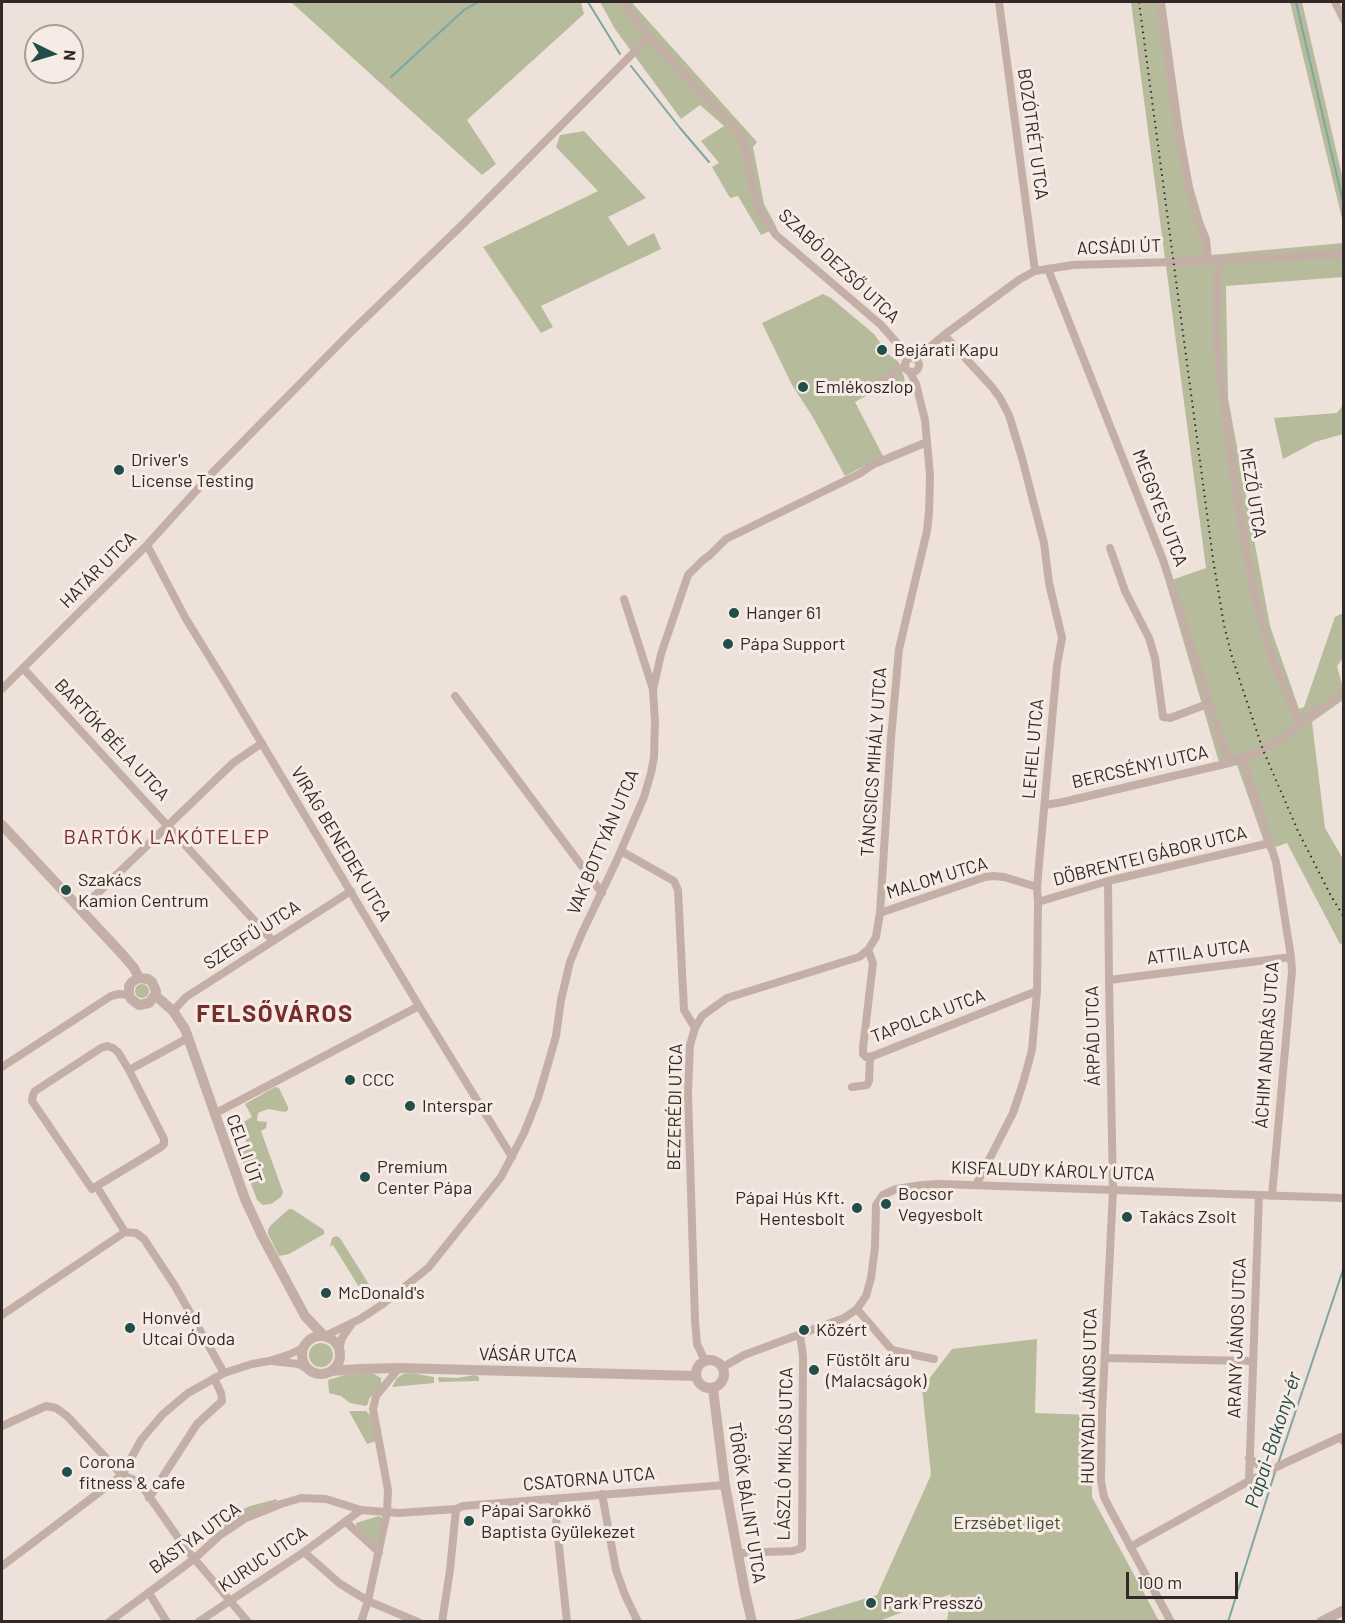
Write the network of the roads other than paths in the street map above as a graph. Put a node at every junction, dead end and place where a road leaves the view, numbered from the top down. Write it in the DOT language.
graph roads {
  1 [pos="622,2"];
  2 [pos="999,2"];
  3 [pos="1160,2"];
  4 [pos="1335,2"];
  5 [pos="1344,20"];
  6 [pos="649,37"];
  7 [pos="1344,254"];
  8 [pos="1213,260"];
  9 [pos="1048,269"];
  10 [pos="1035,272"];
  11 [pos="944,334"];
  12 [pos="911,364"];
  13 [pos="865,390"];
  14 [pos="927,442"];
  15 [pos="147,545"];
  16 [pos="1110,548"];
  17 [pos="624,599"];
  18 [pos="23,668"];
  19 [pos="2,689"];
  20 [pos="653,690"];
  21 [pos="1344,692"];
  22 [pos="454,696"];
  23 [pos="1210,703"];
  24 [pos="1300,724"];
  25 [pos="262,743"];
  26 [pos="1242,758"];
  27 [pos="1229,763"];
  28 [pos="1045,805"];
  29 [pos="2,825"];
  30 [pos="168,825"];
  31 [pos="1270,843"];
  32 [pos="621,851"];
  33 [pos="1108,881"];
  34 [pos="1037,886"];
  35 [pos="351,891"];
  36 [pos="602,893"];
  37 [pos="1038,902"];
  38 [pos="80,910"];
  39 [pos="880,913"];
  40 [pos="273,941"];
  41 [pos="868,950"];
  42 [pos="1291,957"];
  43 [pos="139,978"];
  44 [pos="1109,980"];
  45 [pos="1037,991"];
  46 [pos="129,995"];
  47 [pos="155,995"];
  48 [pos="419,1006"];
  49 [pos="173,1011"];
  50 [pos="695,1028"];
  51 [pos="188,1038"];
  52 [pos="870,1057"];
  53 [pos="2,1067"];
  54 [pos="129,1070"];
  55 [pos="852,1087"];
  56 [pos="214,1114"];
  57 [pos="512,1157"];
  58 [pos="976,1185"];
  59 [pos="97,1187"];
  60 [pos="1113,1190"];
  61 [pos="1259,1196"];
  62 [pos="1272,1196"];
  63 [pos="1344,1198"];
  64 [pos="125,1232"];
  65 [pos="857,1309"];
  66 [pos="2,1315"];
  67 [pos="305,1316"];
  68 [pos="351,1324"];
  69 [pos="800,1335"];
  70 [pos="324,1336"];
  71 [pos="304,1345"];
  72 [pos="339,1351"];
  73 [pos="1105,1358"];
  74 [pos="934,1359"];
  75 [pos="269,1361"];
  76 [pos="705,1361"];
  77 [pos="1252,1361"];
  78 [pos="723,1367"];
  79 [pos="306,1368"];
  80 [pos="399,1368"];
  81 [pos="359,1369"];
  82 [pos="331,1371"];
  83 [pos="224,1373"];
  84 [pos="696,1376"];
  85 [pos="214,1378"];
  86 [pos="713,1389"];
  87 [pos="2,1426"];
  88 [pos="1344,1442"];
  89 [pos="1249,1458"];
  90 [pos="1270,1470"];
  91 [pos="122,1474"];
  92 [pos="1249,1481"];
  93 [pos="725,1485"];
  94 [pos="602,1494"];
  95 [pos="149,1498"];
  96 [pos="554,1499"];
  97 [pos="456,1509"];
  98 [pos="361,1510"];
  99 [pos="387,1512"];
  100 [pos="346,1522"];
  101 [pos="1130,1547"];
  102 [pos="304,1552"];
  103 [pos="380,1552"];
  104 [pos="739,1553"];
  105 [pos="194,1559"];
  106 [pos="2,1566"];
  107 [pos="149,1593"];
  108 [pos="229,1601"];
  109 [pos="368,1601"];
  110 [pos="1344,1610"];
  111 [pos="123,1612"];
  112 [pos="109,1622"];
  113 [pos="129,1622"];
  114 [pos="167,1622"];
  115 [pos="198,1622"];
  116 [pos="248,1622"];
  117 [pos="361,1622"];
  118 [pos="418,1622"];
  119 [pos="442,1622"];
  120 [pos="567,1622"];
  121 [pos="638,1622"];
  122 [pos="753,1622"];
  123 [pos="1171,1622"];
  124 [pos="1321,1622"];
  1 -- 6 [label="street, SZABÓ DEZSŐ UTCA"];
  2 -- 10 [label="street, BOZÓTRÉT UTCA"];
  3 -- 8 [label="street, MEZŐ UTCA"];
  4 -- 5 [label="street"];
  6 -- 12 [label="street, SZABÓ DEZSŐ UTCA"];
  6 -- 15 [label="street, HATÁR UTCA"];
  7 -- 8 [label="street, ACSÁDI ÚT"];
  8 -- 9 [label="street, ACSÁDI ÚT"];
  8 -- 24 [label="street, MEZŐ UTCA"];
  9 -- 10 [label="street, ACSÁDI ÚT"];
  9 -- 23 [label="street, MEGGYES UTCA"];
  10 -- 11 [label="street, ACSÁDI ÚT"];
  11 -- 12 [label="street, ACSÁDI ÚT"];
  11 -- 28 [label="street, LEHEL UTCA"];
  12 -- 13 [label="street, ACSÁDI ÚT"];
  12 -- 14 [label="street, TÁNCSICS MIHÁLY UTCA"];
  14 -- 20 [label="street, VAK BOTTYÁN UTCA"];
  14 -- 39 [label="street, TÁNCSICS MIHÁLY UTCA"];
  15 -- 18 [label="street, HATÁR UTCA"];
  15 -- 25 [label="street, VIRÁG BENEDEK UTCA"];
  16 -- 23 [label="street"];
  17 -- 20 [label="street"];
  18 -- 19 [label="street, HATÁR UTCA"];
  18 -- 30 [label="street, BARTÓK BÉLA UTCA"];
  20 -- 32 [label="street, VAK BOTTYÁN UTCA"];
  21 -- 24 [label="street, BERCSÉNYI UTCA"];
  22 -- 36 [label="street"];
  23 -- 27 [label="street, MEGGYES UTCA"];
  24 -- 26 [label="street, BERCSÉNYI UTCA"];
  25 -- 30 [label="street"];
  25 -- 35 [label="street, VIRÁG BENEDEK UTCA"];
  26 -- 27 [label="street, BERCSÉNYI UTCA"];
  26 -- 31 [label="street, ÁCHIM ANDRÁS UTCA"];
  27 -- 28 [label="street, BERCSÉNYI UTCA"];
  28 -- 34 [label="street, LEHEL UTCA"];
  29 -- 38 [label="street, CELLI ÚT"];
  30 -- 38 [label="street"];
  30 -- 40 [label="street, BARTÓK BÉLA UTCA"];
  31 -- 33 [label="street, DÖBRENTEI GÁBOR UTCA"];
  31 -- 42 [label="street, ÁCHIM ANDRÁS UTCA"];
  32 -- 36 [label="street, VAK BOTTYÁN UTCA"];
  32 -- 50 [label="street, BEZERÉDI UTCA"];
  33 -- 37 [label="street, DÖBRENTEI GÁBOR UTCA"];
  33 -- 44 [label="street, ÁRPÁD UTCA"];
  34 -- 37 [label="street, LEHEL UTCA"];
  34 -- 39 [label="street, MALOM UTCA"];
  35 -- 40 [label="street, SZEGFŰ UTCA"];
  35 -- 48 [label="street, VIRÁG BENEDEK UTCA"];
  36 -- 57 [label="street, VAK BOTTYÁN UTCA"];
  37 -- 45 [label="street, LEHEL UTCA"];
  38 -- 43 [label="street, CELLI ÚT"];
  39 -- 41 [label="street, TÁNCSICS MIHÁLY UTCA"];
  40 -- 49 [label="street, SZEGFŰ UTCA"];
  41 -- 50 [label="street"];
  41 -- 52 [label="street, TAPOLCA UTCA"];
  42 -- 44 [label="street, ATTILA UTCA"];
  42 -- 62 [label="street, ÁCHIM ANDRÁS UTCA"];
  43 -- 46 [label="street"];
  43 -- 47 [label="street, CELLI ÚT"];
  44 -- 60 [label="street, ÁRPÁD UTCA"];
  45 -- 52 [label="street, TAPOLCA UTCA"];
  45 -- 58 [label="street, LEHEL UTCA"];
  46 -- 47 [label="street"];
  46 -- 53 [label="street"];
  47 -- 49 [label="street, CELLI ÚT"];
  48 -- 56 [label="street"];
  48 -- 57 [label="street, VIRÁG BENEDEK UTCA"];
  49 -- 51 [label="street, CELLI ÚT"];
  50 -- 76 [label="street, BEZERÉDI UTCA"];
  51 -- 54 [label="street"];
  51 -- 56 [label="street, CELLI ÚT"];
  52 -- 55 [label="street"];
  54 -- 59 [label="street"];
  54 -- 59 [label="street"];
  56 -- 67 [label="street, CELLI ÚT"];
  57 -- 68 [label="street, VAK BOTTYÁN UTCA"];
  58 -- 60 [label="street, KISFALUDY KÁROLY UTCA"];
  58 -- 65 [label="street, KISFALUDY KÁROLY UTCA"];
  59 -- 64 [label="street"];
  60 -- 61 [label="street, KISFALUDY KÁROLY UTCA"];
  60 -- 73 [label="street, HUNYADI JÁNOS UTCA"];
  61 -- 62 [label="street, KISFALUDY KÁROLY UTCA"];
  61 -- 77 [label="street, ARANY JÁNOS UTCA"];
  62 -- 63 [label="street, KISFALUDY KÁROLY UTCA"];
  64 -- 66 [label="street"];
  64 -- 83 [label="street"];
  65 -- 69 [label="street"];
  65 -- 74 [label="street"];
  67 -- 70 [label="street, CELLI ÚT"];
  67 -- 71 [label="street, CELLI ÚT"];
  68 -- 70 [label="street, VAK BOTTYÁN UTCA"];
  68 -- 72 [label="street"];
  69 -- 78 [label="street"];
  69 -- 104 [label="street, LÁSZLÓ MIKLÓS UTCA"];
  70 -- 71 [label="street"];
  70 -- 72 [label="street"];
  71 -- 75 [label="street"];
  71 -- 79 [label="street"];
  72 -- 81 [label="street"];
  72 -- 82 [label="street"];
  73 -- 77 [label="street"];
  73 -- 101 [label="street, HUNYADI JÁNOS UTCA"];
  75 -- 79 [label="street"];
  75 -- 83 [label="street"];
  76 -- 78 [label="street"];
  76 -- 84 [label="street"];
  77 -- 89 [label="street, ARANY JÁNOS UTCA"];
  78 -- 86 [label="street"];
  79 -- 82 [label="street"];
  80 -- 81 [label="street, VÁSÁR UTCA"];
  80 -- 84 [label="street, VÁSÁR UTCA"];
  80 -- 99 [label="street"];
  81 -- 82 [label="street, VÁSÁR UTCA"];
  83 -- 85 [label="street"];
  84 -- 86 [label="street"];
  85 -- 91 [label="street"];
  85 -- 95 [label="street"];
  86 -- 93 [label="street, TÖRÖK BÁLINT UTCA"];
  87 -- 91 [label="street"];
  88 -- 90 [label="street"];
  89 -- 90 [label="street"];
  89 -- 92 [label="street, ARANY JÁNOS UTCA"];
  90 -- 92 [label="street"];
  91 -- 95 [label="street"];
  91 -- 106 [label="street"];
  92 -- 101 [label="street"];
  93 -- 94 [label="street, CSATORNA UTCA"];
  93 -- 104 [label="street, TÖRÖK BÁLINT UTCA"];
  94 -- 96 [label="street, CSATORNA UTCA"];
  94 -- 121 [label="street"];
  95 -- 105 [label="street"];
  96 -- 97 [label="street, CSATORNA UTCA"];
  96 -- 120 [label="street"];
  97 -- 99 [label="street"];
  97 -- 119 [label="street"];
  98 -- 99 [label="street, BÁSTYA UTCA"];
  98 -- 100 [label="street, KURUC UTCA"];
  98 -- 105 [label="street, BÁSTYA UTCA"];
  99 -- 103 [label="street"];
  100 -- 102 [label="street, KURUC UTCA"];
  100 -- 103 [label="street"];
  101 -- 123 [label="street, HUNYADI JÁNOS UTCA"];
  102 -- 108 [label="street, KURUC UTCA"];
  102 -- 109 [label="street"];
  103 -- 109 [label="street"];
  104 -- 122 [label="street, TÖRÖK BÁLINT UTCA"];
  105 -- 107 [label="street, BÁSTYA UTCA"];
  105 -- 108 [label="street"];
  107 -- 111 [label="street, BÁSTYA UTCA"];
  107 -- 114 [label="street"];
  108 -- 115 [label="street, KURUC UTCA"];
  108 -- 116 [label="street"];
  109 -- 117 [label="street"];
  109 -- 118 [label="street"];
  110 -- 124 [label="street"];
  111 -- 112 [label="street, BÁSTYA UTCA"];
  111 -- 113 [label="street"];
}
